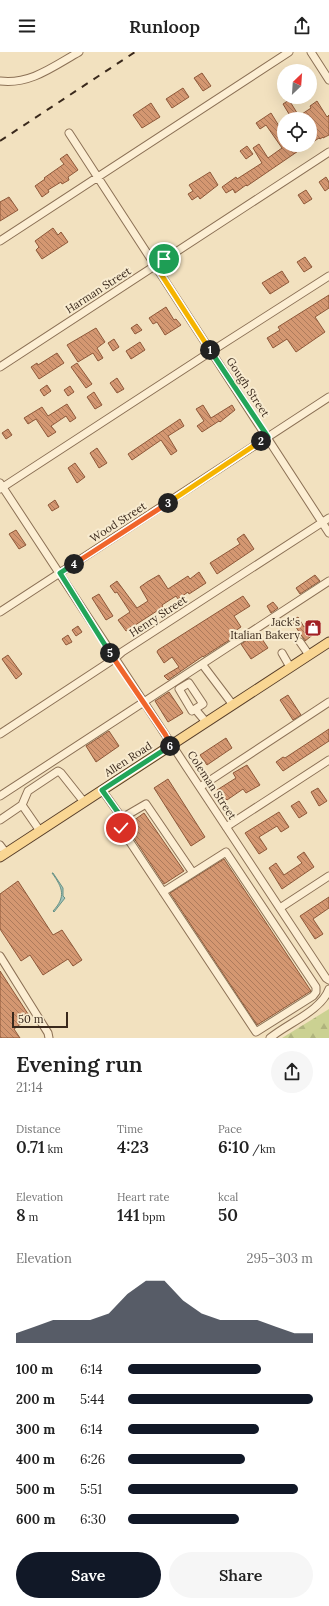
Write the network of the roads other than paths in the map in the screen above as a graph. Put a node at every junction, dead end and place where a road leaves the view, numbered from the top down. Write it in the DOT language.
graph roads {
  1 [pos="79,52"];
  2 [pos="289,52"];
  3 [pos="311,52"];
  4 [pos="329,80"];
  5 [pos="0,82"];
  6 [pos="69,133"];
  7 [pos="329,152"];
  8 [pos="98,177"];
  9 [pos="0,241"];
  10 [pos="155,265"];
  11 [pos="329,276"];
  12 [pos="211,351"];
  13 [pos="0,367"];
  14 [pos="329,397"];
  15 [pos="268,437"];
  16 [pos="1,487"];
  17 [pos="329,518"];
  18 [pos="322,523"];
  19 [pos="329,533"];
  20 [pos="60,573"];
  21 [pos="329,581"];
  22 [pos="0,612"];
  23 [pos="300,642"];
  24 [pos="329,642"];
  25 [pos="282,654"];
  26 [pos="309,655"];
  27 [pos="114,659"];
  28 [pos="202,664"];
  29 [pos="290,667"];
  30 [pos="143,702"];
  31 [pos="329,702"];
  32 [pos="233,705"];
  33 [pos="195,709"];
  34 [pos="206,722"];
  35 [pos="0,734"];
  36 [pos="171,745"];
  37 [pos="329,760"];
  38 [pos="200,787"];
  39 [pos="102,790"];
  40 [pos="0,796"];
  41 [pos="84,802"];
  42 [pos="22,805"];
  43 [pos="122,818"];
  44 [pos="0,820"];
  45 [pos="226,827"];
  46 [pos="40,831"];
  47 [pos="0,845"];
  48 [pos="3,855"];
  49 [pos="193,873"];
  50 [pos="329,876"];
  51 [pos="163,892"];
  52 [pos="280,908"];
  53 [pos="0,956"];
  54 [pos="327,979"];
  55 [pos="329,988"];
  56 [pos="49,1038"];
  57 [pos="270,1038"];
  1 -- 5 [label="street"];
  2 -- 8 [label="street"];
  3 -- 4 [label="street"];
  6 -- 8 [label="street, Gough Street"];
  7 -- 10 [label="street, Harman Street"];
  8 -- 9 [label="street"];
  8 -- 10 [label="street, Gough Street"];
  10 -- 12 [label="street, Gough Street"];
  10 -- 13 [label="street, Harman Street"];
  11 -- 12 [label="street"];
  12 -- 15 [label="street, Gough Street"];
  12 -- 16 [label="street"];
  14 -- 15 [label="street, Wood Street"];
  15 -- 18 [label="street, Gough Street"];
  15 -- 20 [label="street, Wood Street"];
  16 -- 20 [label="street, Coleman Street"];
  17 -- 18 [label="street, Henry Street"];
  18 -- 19 [label="street, Gough Street"];
  18 -- 27 [label="street, Henry Street"];
  20 -- 22 [label="street, Wood Street"];
  20 -- 27 [label="street, Coleman Street"];
  21 -- 28 [label="street"];
  23 -- 26 [label="street"];
  24 -- 26 [label="main road, Allen Road"];
  25 -- 29 [label="street"];
  26 -- 29 [label="main road, Allen Road"];
  27 -- 30 [label="street, Coleman Street"];
  27 -- 35 [label="street, Henry Street"];
  28 -- 30 [label="street"];
  28 -- 32 [label="street"];
  29 -- 32 [label="main road, Allen Road"];
  30 -- 36 [label="street, Coleman Street"];
  30 -- 40 [label="street"];
  31 -- 38 [label="street"];
  32 -- 34 [label="main road, Allen Road"];
  33 -- 34 [label="street"];
  34 -- 36 [label="main road, Allen Road"];
  36 -- 38 [label="street, Coleman Street"];
  36 -- 39 [label="main road, Allen Road"];
  37 -- 45 [label="street"];
  38 -- 45 [label="street, Coleman Street"];
  39 -- 41 [label="main road, Allen Road"];
  39 -- 43 [label="street"];
  41 -- 42 [label="street"];
  41 -- 46 [label="main road, Allen Road"];
  42 -- 44 [label="street"];
  42 -- 46 [label="street"];
  43 -- 49 [label="street"];
  43 -- 51 [label="street"];
  45 -- 52 [label="street, Coleman Street"];
  46 -- 48 [label="main road, Allen Road"];
  47 -- 48 [label="street"];
  49 -- 51 [label="street"];
  49 -- 51 [label="street"];
  50 -- 52 [label="street"];
  52 -- 54 [label="street, Coleman Street"];
  53 -- 56 [label="street"];
  55 -- 57 [label="street"];
}
